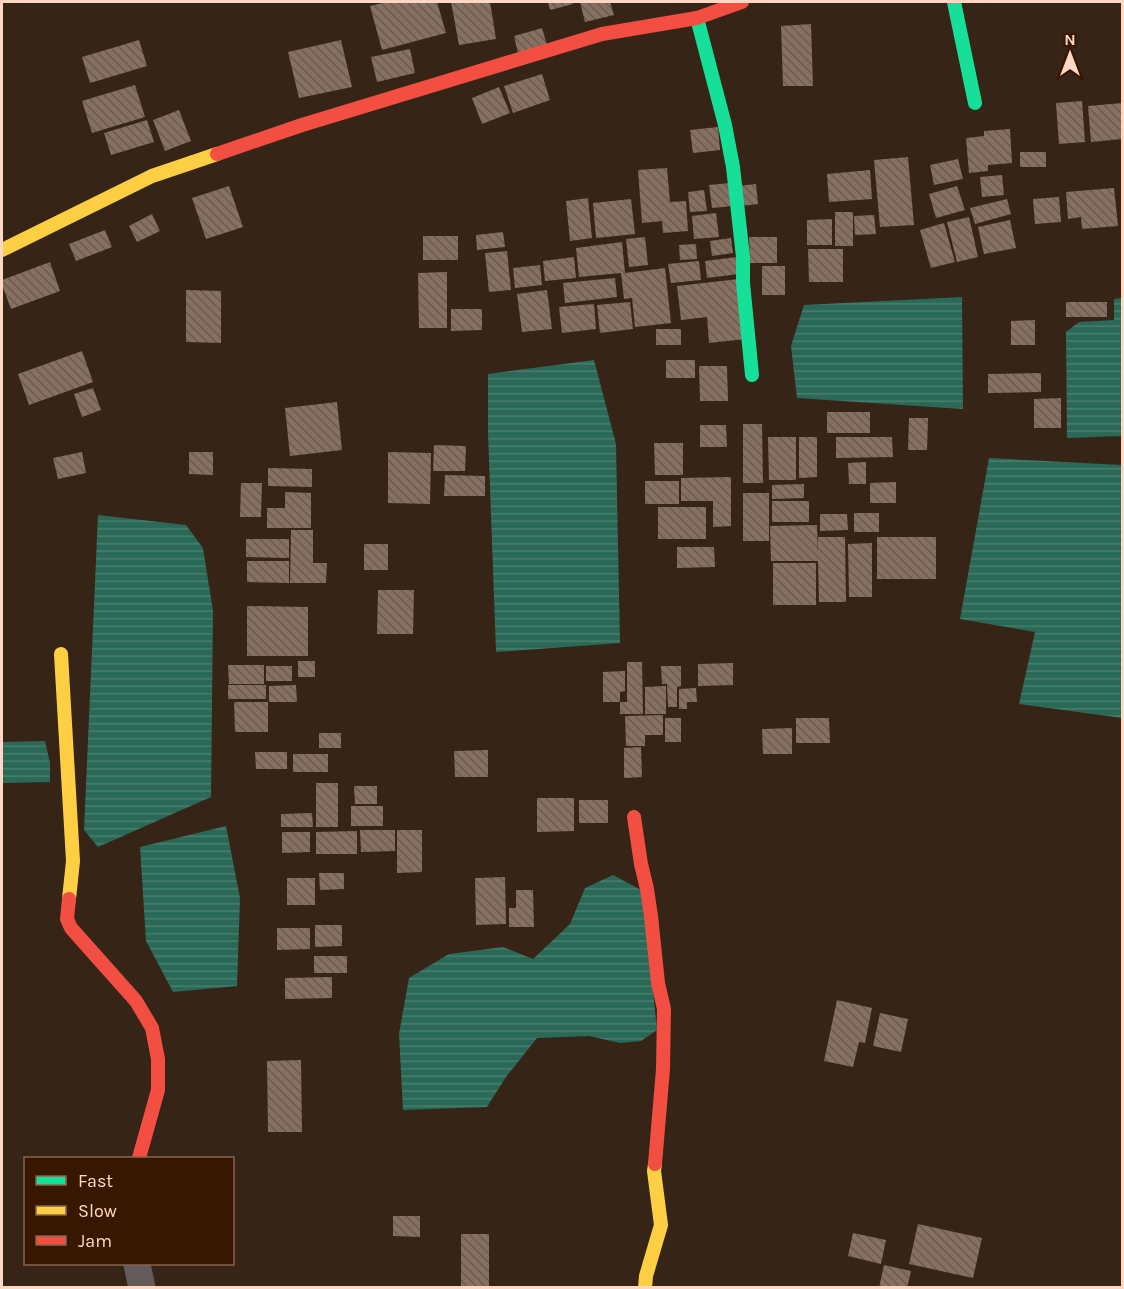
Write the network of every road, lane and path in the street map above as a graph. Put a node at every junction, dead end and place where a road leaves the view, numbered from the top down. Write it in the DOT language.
graph roads {
  1 [pos="742,2"];
  2 [pos="954,2"];
  3 [pos="697,18"];
  4 [pos="975,103"];
  5 [pos="2,250"];
  6 [pos="752,375"];
  7 [pos="62,654"];
  8 [pos="634,816"];
  9 [pos="140,1157"];
  10 [pos="137,1265"];
  11 [pos="142,1287"];
  12 [pos="645,1287"];
  1 -- 3 [label="street"];
  2 -- 4 [label="street"];
  3 -- 5 [label="street"];
  3 -- 6 [label="street"];
  7 -- 9 [label="street"];
  8 -- 12 [label="street"];
  10 -- 11 [label="street"];
}
